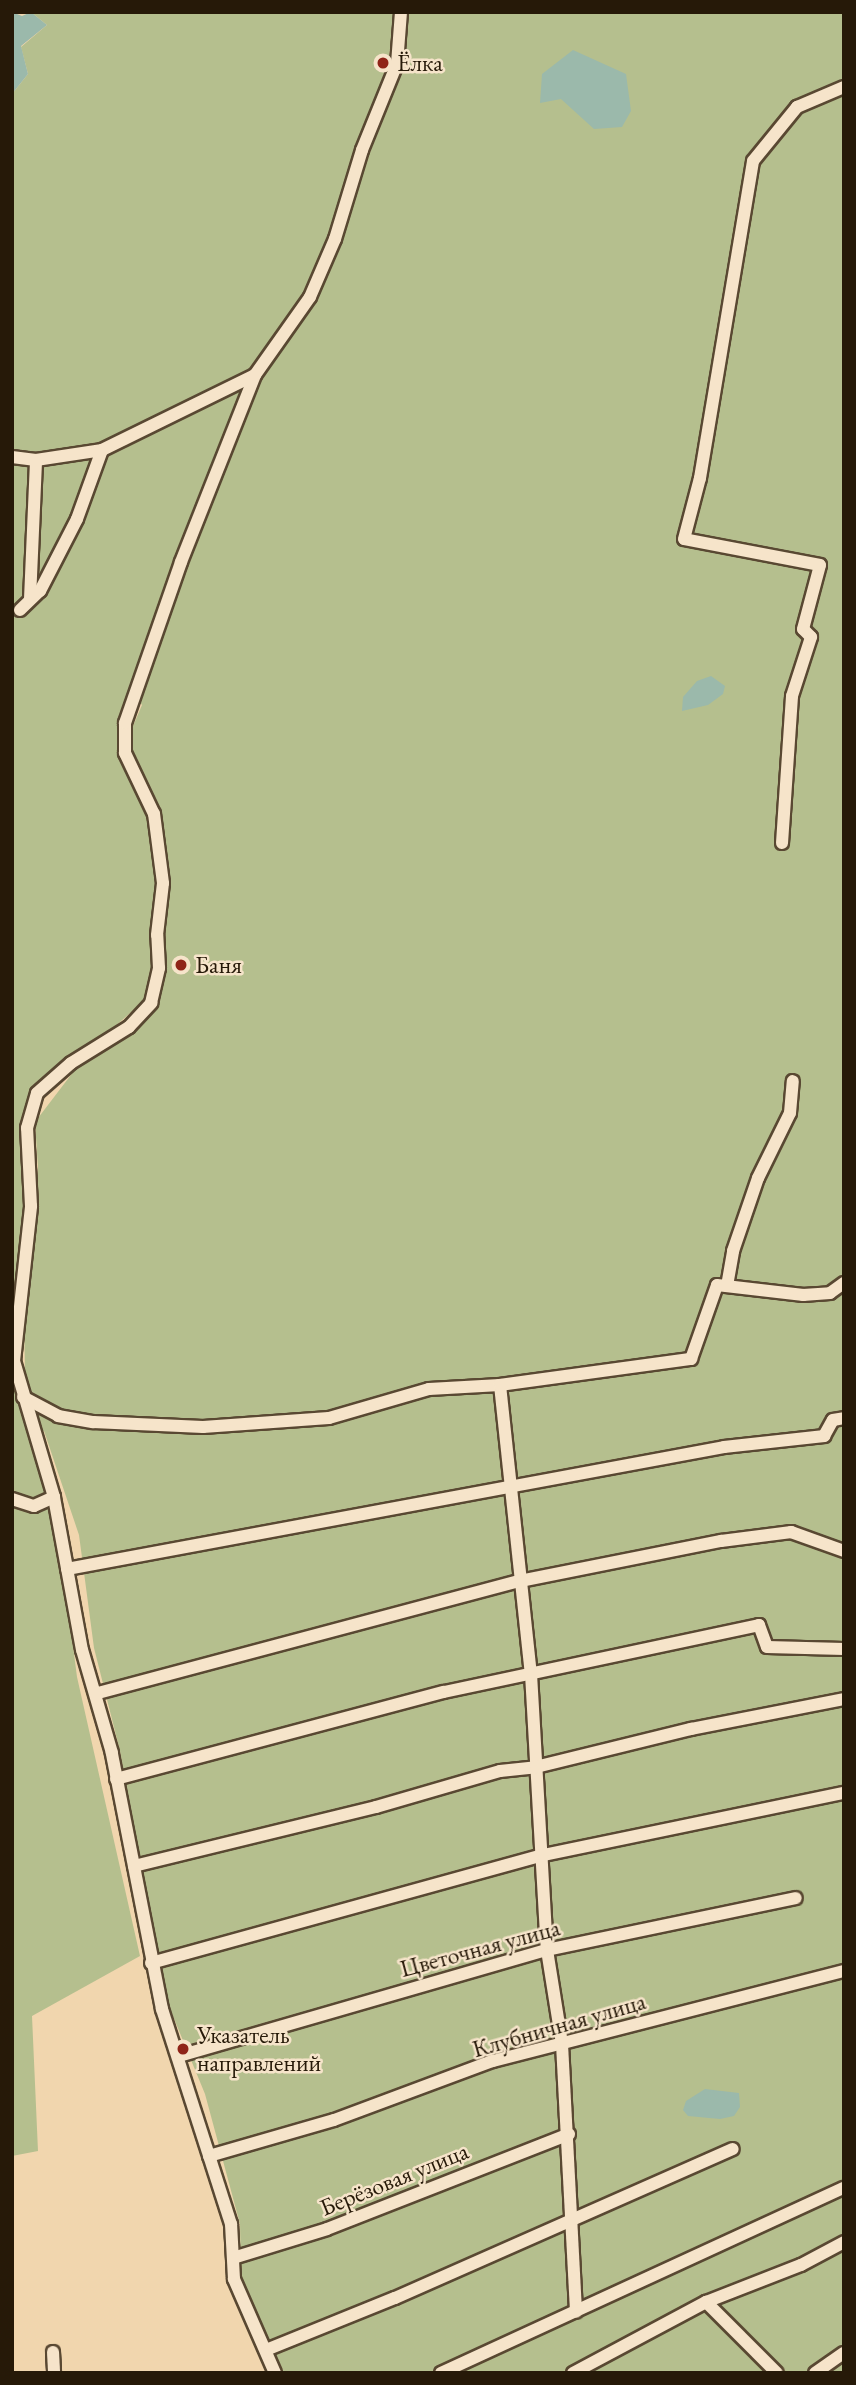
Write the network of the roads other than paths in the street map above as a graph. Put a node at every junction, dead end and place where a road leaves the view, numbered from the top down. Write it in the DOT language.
graph roads {
  1 [pos="401,12"];
  2 [pos="844,87"];
  3 [pos="255,374"];
  4 [pos="102,450"];
  5 [pos="12,457"];
  6 [pos="36,460"];
  7 [pos="30,599"];
  8 [pos="20,610"];
  9 [pos="782,843"];
  10 [pos="793,1082"];
  11 [pos="12,1139"];
  12 [pos="28,1140"];
  13 [pos="17,1268"];
  14 [pos="844,1283"];
  15 [pos="727,1286"];
  16 [pos="499,1385"];
  17 [pos="23,1397"];
  18 [pos="844,1418"];
  19 [pos="511,1486"];
  20 [pos="54,1497"];
  21 [pos="12,1499"];
  22 [pos="844,1551"];
  23 [pos="67,1569"];
  24 [pos="520,1581"];
  25 [pos="844,1649"];
  26 [pos="531,1674"];
  27 [pos="98,1693"];
  28 [pos="844,1699"];
  29 [pos="536,1767"];
  30 [pos="116,1779"];
  31 [pos="844,1793"];
  32 [pos="544,1855"];
  33 [pos="134,1866"];
  34 [pos="796,1898"];
  35 [pos="547,1950"];
  36 [pos="152,1963"];
  37 [pos="844,1971"];
  38 [pos="562,2044"];
  39 [pos="179,2056"];
  40 [pos="569,2134"];
  41 [pos="733,2148"];
  42 [pos="209,2156"];
  43 [pos="844,2188"];
  44 [pos="570,2222"];
  45 [pos="844,2242"];
  46 [pos="233,2258"];
  47 [pos="706,2302"];
  48 [pos="576,2312"];
  49 [pos="266,2350"];
  50 [pos="53,2352"];
  51 [pos="844,2353"];
  52 [pos="54,2373"];
  53 [pos="275,2373"];
  54 [pos="442,2373"];
  55 [pos="573,2373"];
  56 [pos="777,2373"];
  57 [pos="815,2373"];
  1 -- 3 [label="street"];
  2 -- 9 [label="street"];
  3 -- 4 [label="street"];
  3 -- 12 [label="street"];
  4 -- 6 [label="street"];
  4 -- 7 [label="street"];
  5 -- 6 [label="street"];
  6 -- 7 [label="street"];
  7 -- 8 [label="street"];
  10 -- 15 [label="street"];
  11 -- 12 [label="street"];
  12 -- 13 [label="street"];
  13 -- 17 [label="street"];
  14 -- 15 [label="street"];
  15 -- 16 [label="street"];
  16 -- 17 [label="street"];
  16 -- 19 [label="street"];
  17 -- 20 [label="street"];
  18 -- 19 [label="street"];
  19 -- 23 [label="street"];
  19 -- 24 [label="street"];
  20 -- 21 [label="street"];
  20 -- 23 [label="street"];
  22 -- 24 [label="street"];
  23 -- 27 [label="street"];
  24 -- 26 [label="street"];
  24 -- 27 [label="street"];
  25 -- 26 [label="street"];
  26 -- 29 [label="street"];
  26 -- 30 [label="street"];
  27 -- 30 [label="street"];
  28 -- 29 [label="street"];
  29 -- 32 [label="street"];
  29 -- 33 [label="street"];
  30 -- 33 [label="street"];
  31 -- 32 [label="street"];
  32 -- 35 [label="street"];
  32 -- 36 [label="street"];
  33 -- 36 [label="street"];
  34 -- 35 [label="street, Цветочная улица"];
  35 -- 38 [label="street"];
  35 -- 39 [label="street, Цветочная улица"];
  36 -- 39 [label="street"];
  37 -- 38 [label="street, Клубничная улица"];
  38 -- 40 [label="street"];
  38 -- 42 [label="street, Клубничная улица"];
  39 -- 42 [label="street"];
  40 -- 44 [label="street"];
  40 -- 46 [label="street, Берёзовая улица"];
  41 -- 44 [label="street"];
  42 -- 46 [label="street"];
  43 -- 48 [label="street"];
  44 -- 48 [label="street"];
  44 -- 49 [label="street"];
  45 -- 47 [label="street"];
  46 -- 49 [label="street"];
  47 -- 55 [label="street"];
  47 -- 56 [label="street"];
  48 -- 54 [label="street"];
  49 -- 53 [label="street"];
  50 -- 52 [label="street"];
  51 -- 57 [label="street"];
}
